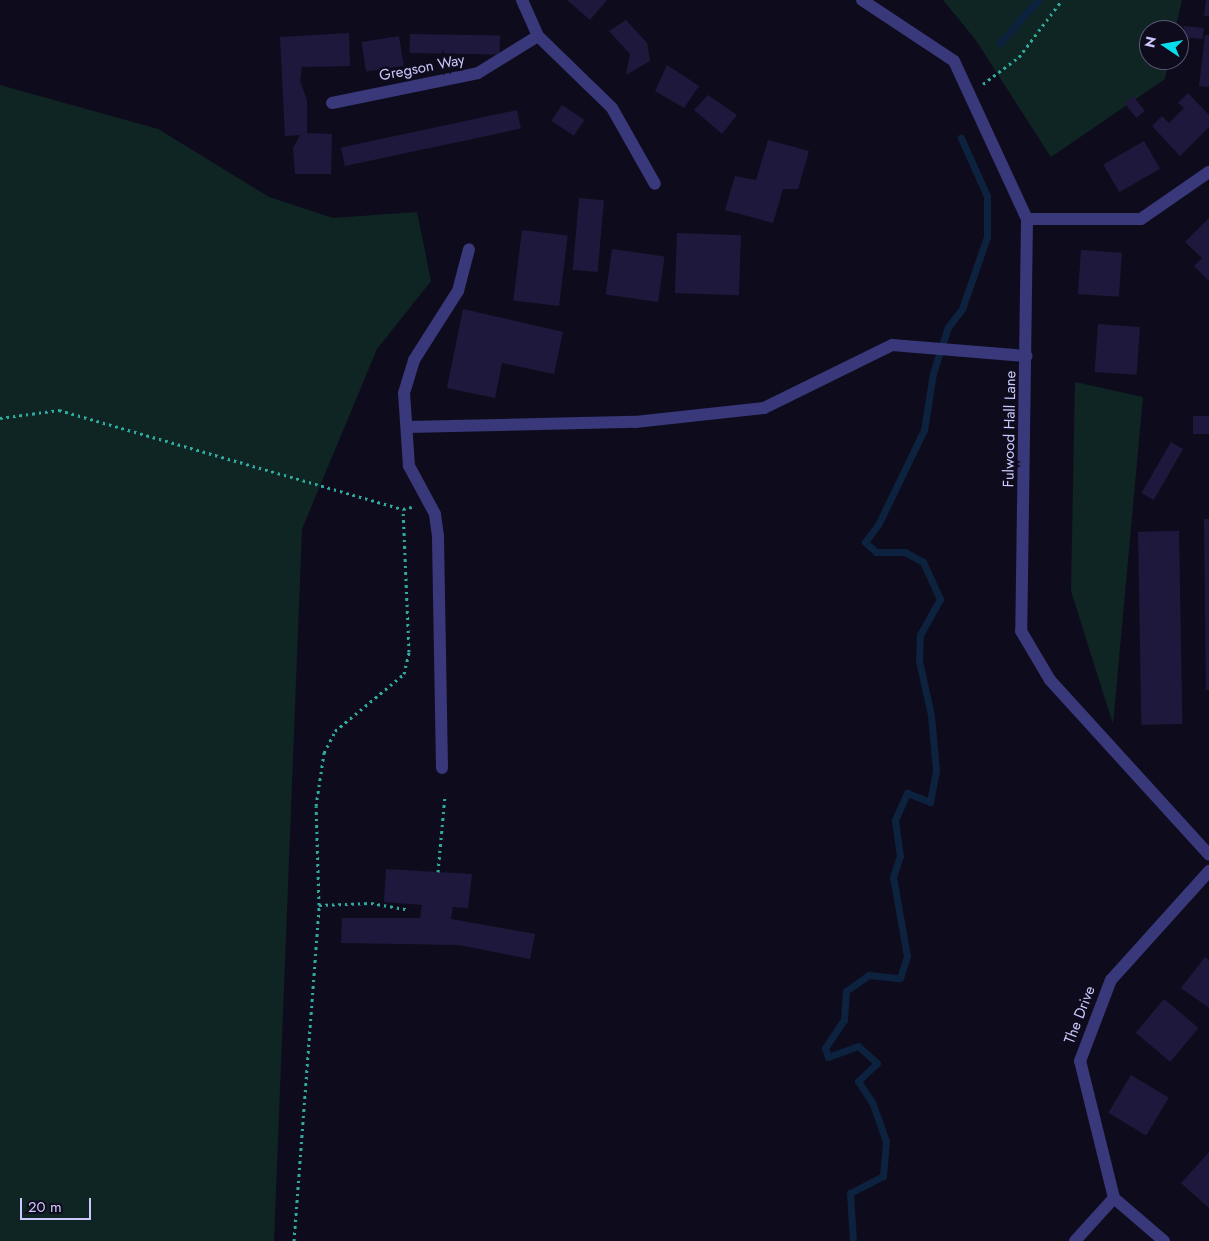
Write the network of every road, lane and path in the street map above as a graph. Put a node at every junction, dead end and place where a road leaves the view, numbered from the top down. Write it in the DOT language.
graph roads {
  1 [pos="522,0"];
  2 [pos="862,0"];
  3 [pos="1062,0"];
  4 [pos="538,36"];
  5 [pos="969,94"];
  6 [pos="332,103"];
  7 [pos="1209,172"];
  8 [pos="655,184"];
  9 [pos="1027,219"];
  10 [pos="469,249"];
  11 [pos="1027,356"];
  12 [pos="0,418"];
  13 [pos="407,427"];
  14 [pos="429,504"];
  15 [pos="403,509"];
  16 [pos="442,768"];
  17 [pos="445,795"];
  18 [pos="1209,855"];
  19 [pos="1209,871"];
  20 [pos="438,872"];
  21 [pos="319,905"];
  22 [pos="406,909"];
  23 [pos="1114,1198"];
  24 [pos="294,1241"];
  25 [pos="1075,1241"];
  26 [pos="1164,1241"];
  1 -- 4 [label="street"];
  2 -- 5 [label="street, Fulwood Hall Lane"];
  3 -- 5 [label="path"];
  4 -- 6 [label="street, Gregson Way"];
  4 -- 8 [label="street"];
  5 -- 9 [label="street, Fulwood Hall Lane"];
  7 -- 9 [label="street"];
  9 -- 11 [label="street, Fulwood Hall Lane"];
  10 -- 13 [label="street"];
  11 -- 13 [label="street"];
  11 -- 18 [label="street, Fulwood Hall Lane"];
  12 -- 15 [label="path"];
  13 -- 14 [label="street"];
  14 -- 15 [label="path"];
  14 -- 16 [label="street"];
  15 -- 21 [label="path"];
  17 -- 20 [label="path"];
  19 -- 23 [label="street, The Drive"];
  21 -- 22 [label="path"];
  21 -- 24 [label="path"];
  23 -- 25 [label="street"];
  23 -- 26 [label="street"];
}
